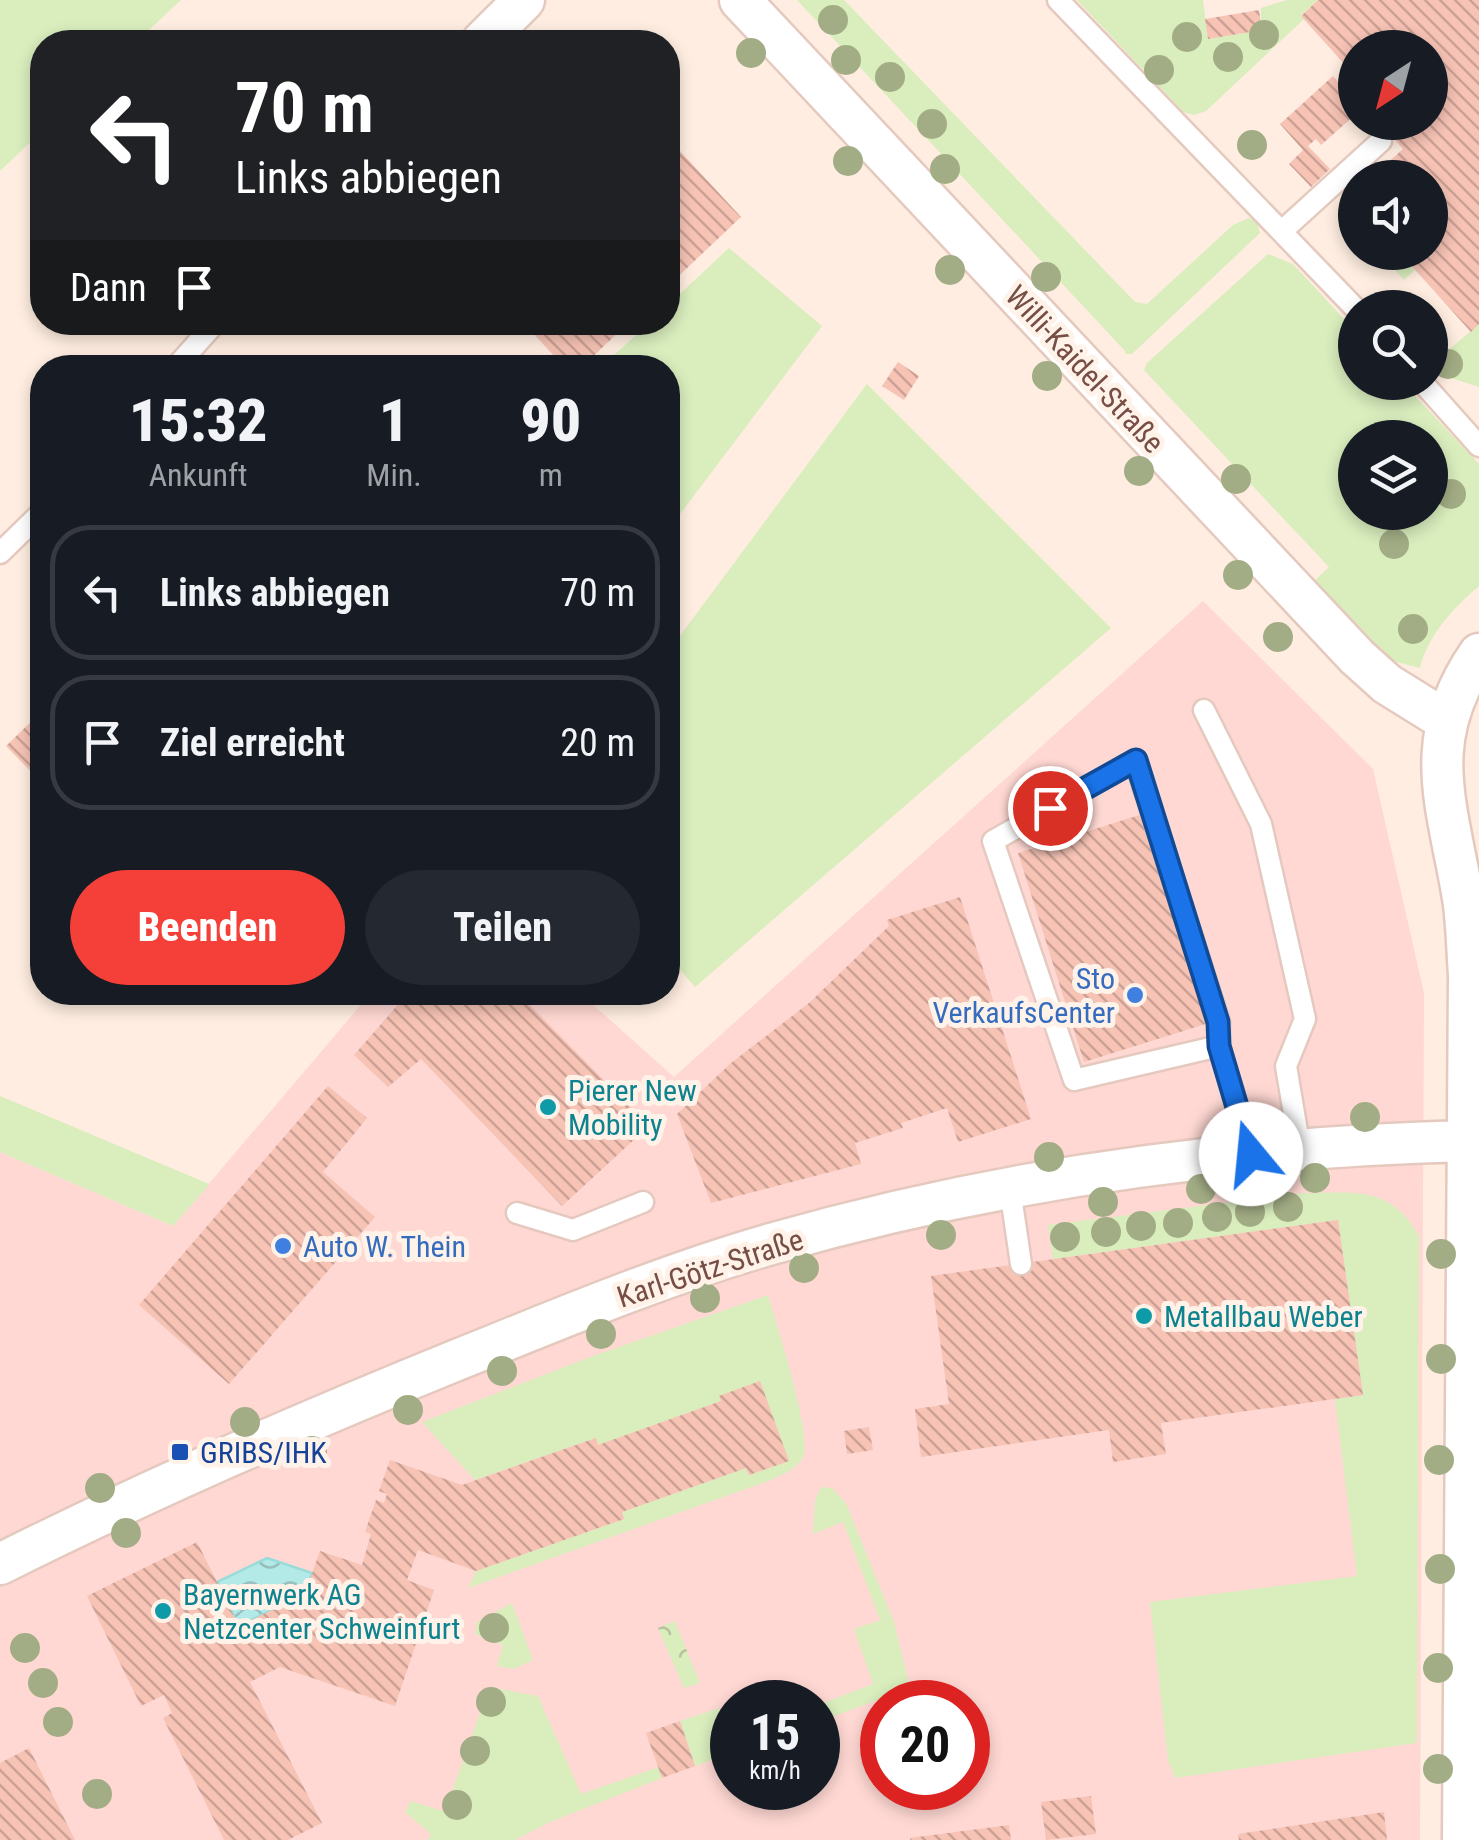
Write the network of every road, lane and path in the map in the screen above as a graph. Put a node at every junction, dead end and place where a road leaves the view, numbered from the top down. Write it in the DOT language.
graph roads {
  1 [pos="524,0"];
  2 [pos="740,0"];
  3 [pos="1058,0"];
  4 [pos="494,30"];
  5 [pos="1381,142"];
  6 [pos="1282,231"];
  7 [pos="1338,290"];
  8 [pos="204,335"];
  9 [pos="186,355"];
  10 [pos="1438,400"];
  11 [pos="1479,446"];
  12 [pos="30,524"];
  13 [pos="0,554"];
  14 [pos="1479,654"];
  15 [pos="1204,710"];
  16 [pos="1445,720"];
  17 [pos="1219,1046"];
  18 [pos="1466,1141"];
  19 [pos="1300,1149"];
  20 [pos="1251,1154"];
  21 [pos="1010,1189"];
  22 [pos="643,1202"];
  23 [pos="517,1212"];
  24 [pos="1021,1264"];
  25 [pos="1472,1300"];
  26 [pos="0,1564"];
  27 [pos="1463,1840"];
  1 -- 4 [label="street"];
  2 -- 16 [label="street, Willi-Kaidel-Straße"];
  3 -- 6 [label="lane"];
  5 -- 6 [label="lane"];
  6 -- 7 [label="lane"];
  8 -- 9 [label="lane"];
  10 -- 11 [label="lane"];
  12 -- 13 [label="lane"];
  14 -- 16 [label="street"];
  15 -- 19 [label="lane"];
  16 -- 18 [label="street"];
  17 -- 17 [label="lane"];
  17 -- 20 [label="lane"];
  18 -- 19 [label="street, Karl-Götz-Straße"];
  18 -- 25 [label="street"];
  19 -- 20 [label="street, Karl-Götz-Straße"];
  20 -- 21 [label="street, Karl-Götz-Straße"];
  21 -- 24 [label="lane"];
  21 -- 26 [label="street, Karl-Götz-Straße"];
  22 -- 23 [label="lane"];
  25 -- 27 [label="street"];
}
